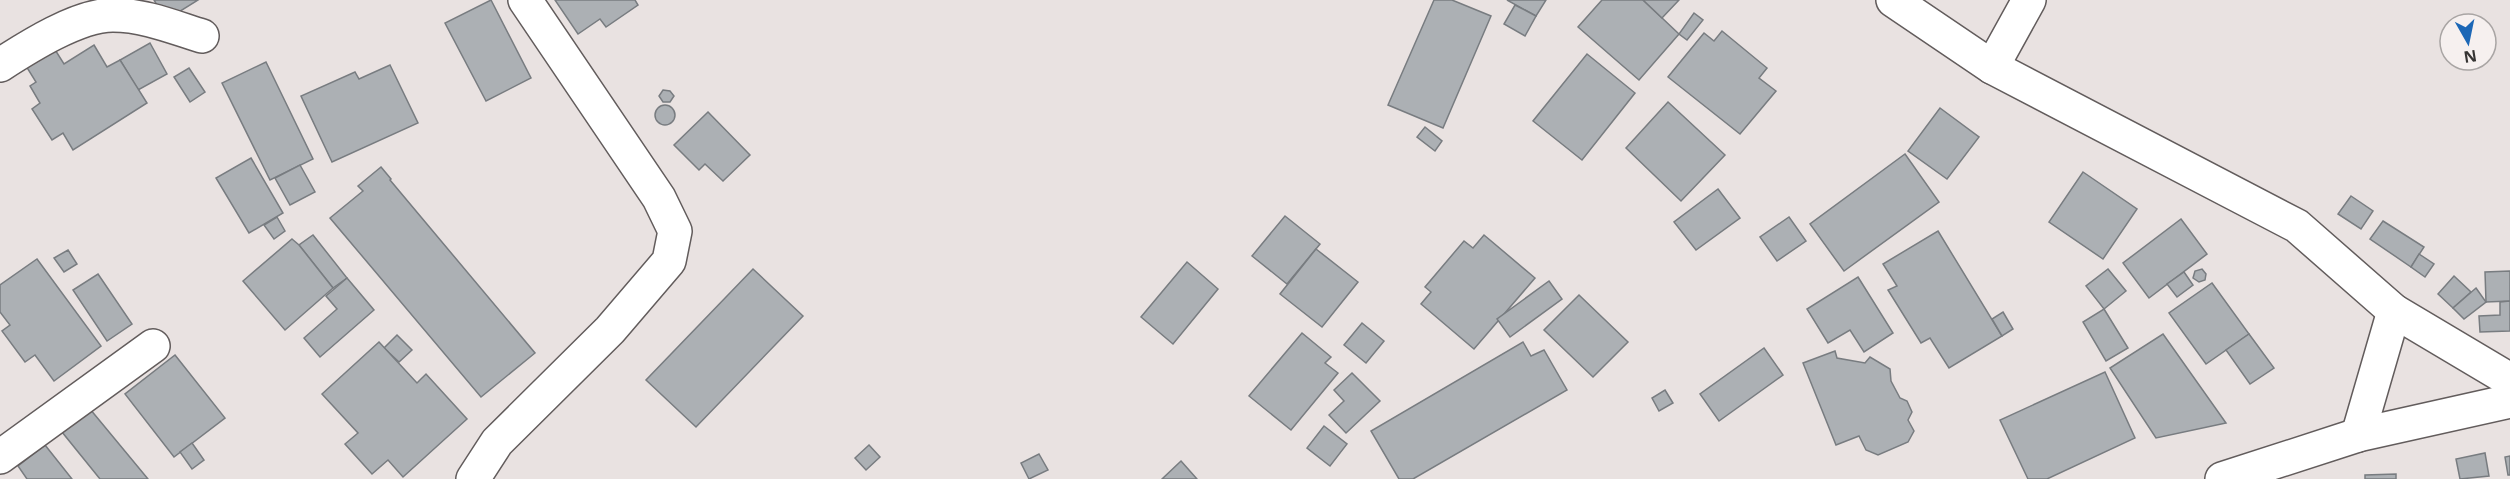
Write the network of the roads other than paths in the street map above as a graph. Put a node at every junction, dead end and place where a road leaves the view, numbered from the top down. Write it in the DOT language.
graph roads {
  1 [pos="525,0"];
  2 [pos="1893,0"];
  3 [pos="2029,0"];
  4 [pos="202,36"];
  5 [pos="0,65"];
  6 [pos="1992,67"];
  7 [pos="2394,310"];
  8 [pos="153,346"];
  9 [pos="2510,380"];
  10 [pos="2510,401"];
  11 [pos="2358,435"];
  12 [pos="0,457"];
  13 [pos="473,479"];
  14 [pos="2222,479"];
  1 -- 13 [label="street"];
  2 -- 6 [label="street"];
  3 -- 6 [label="street"];
  4 -- 5 [label="street"];
  6 -- 7 [label="street"];
  7 -- 9 [label="street"];
  7 -- 11 [label="street"];
  8 -- 12 [label="street"];
  10 -- 11 [label="street"];
  11 -- 14 [label="street"];
}
